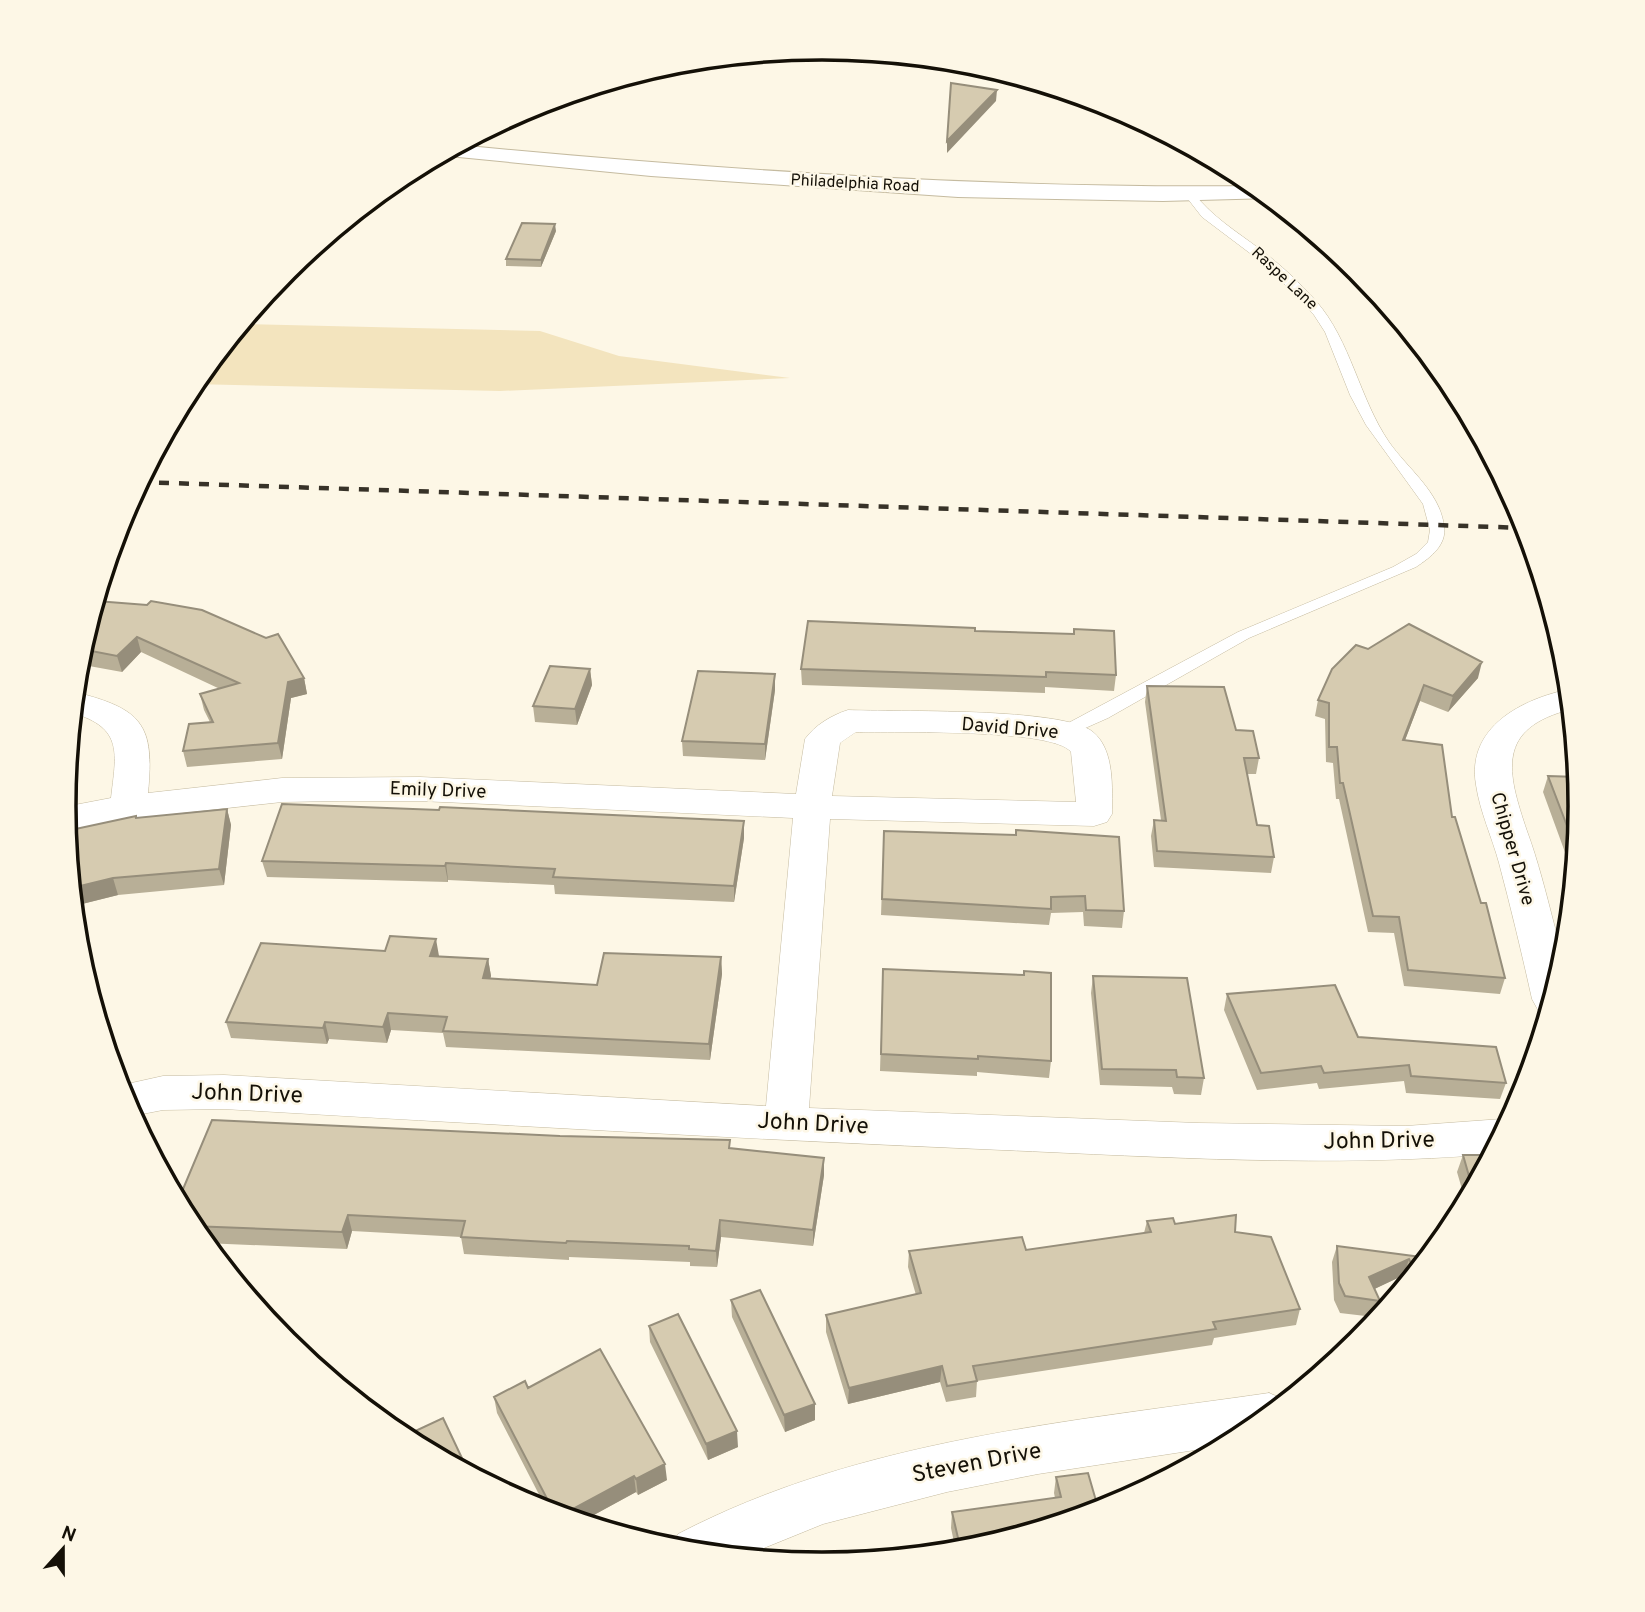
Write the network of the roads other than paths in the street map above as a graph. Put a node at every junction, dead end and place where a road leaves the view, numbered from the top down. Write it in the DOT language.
graph roads {
  1 [pos="463,152"];
  2 [pos="1248,193"];
  3 [pos="1189,194"];
  4 [pos="1562,702"];
  5 [pos="83,705"];
  6 [pos="1065,732"];
  7 [pos="128,807"];
  8 [pos="812,807"];
  9 [pos="76,817"];
  10 [pos="1548,981"];
  11 [pos="136,1099"];
  12 [pos="786,1124"];
  13 [pos="1492,1137"];
  14 [pos="1248,1419"];
  15 [pos="711,1544"];
  1 -- 3 [label="main road, Philadelphia Road"];
  2 -- 3 [label="main road, Philadelphia Road"];
  3 -- 6 [label="lane, Raspe Lane"];
  4 -- 10 [label="street, Chipper Drive"];
  5 -- 7 [label="street"];
  6 -- 8 [label="street, David Drive"];
  6 -- 8 [label="street, David Drive"];
  7 -- 8 [label="street, Emily Drive"];
  7 -- 9 [label="street, Emily Drive"];
  8 -- 12 [label="street, David Drive"];
  11 -- 12 [label="street, John Drive"];
  12 -- 13 [label="street, John Drive"];
  14 -- 15 [label="street, Steven Drive"];
}
